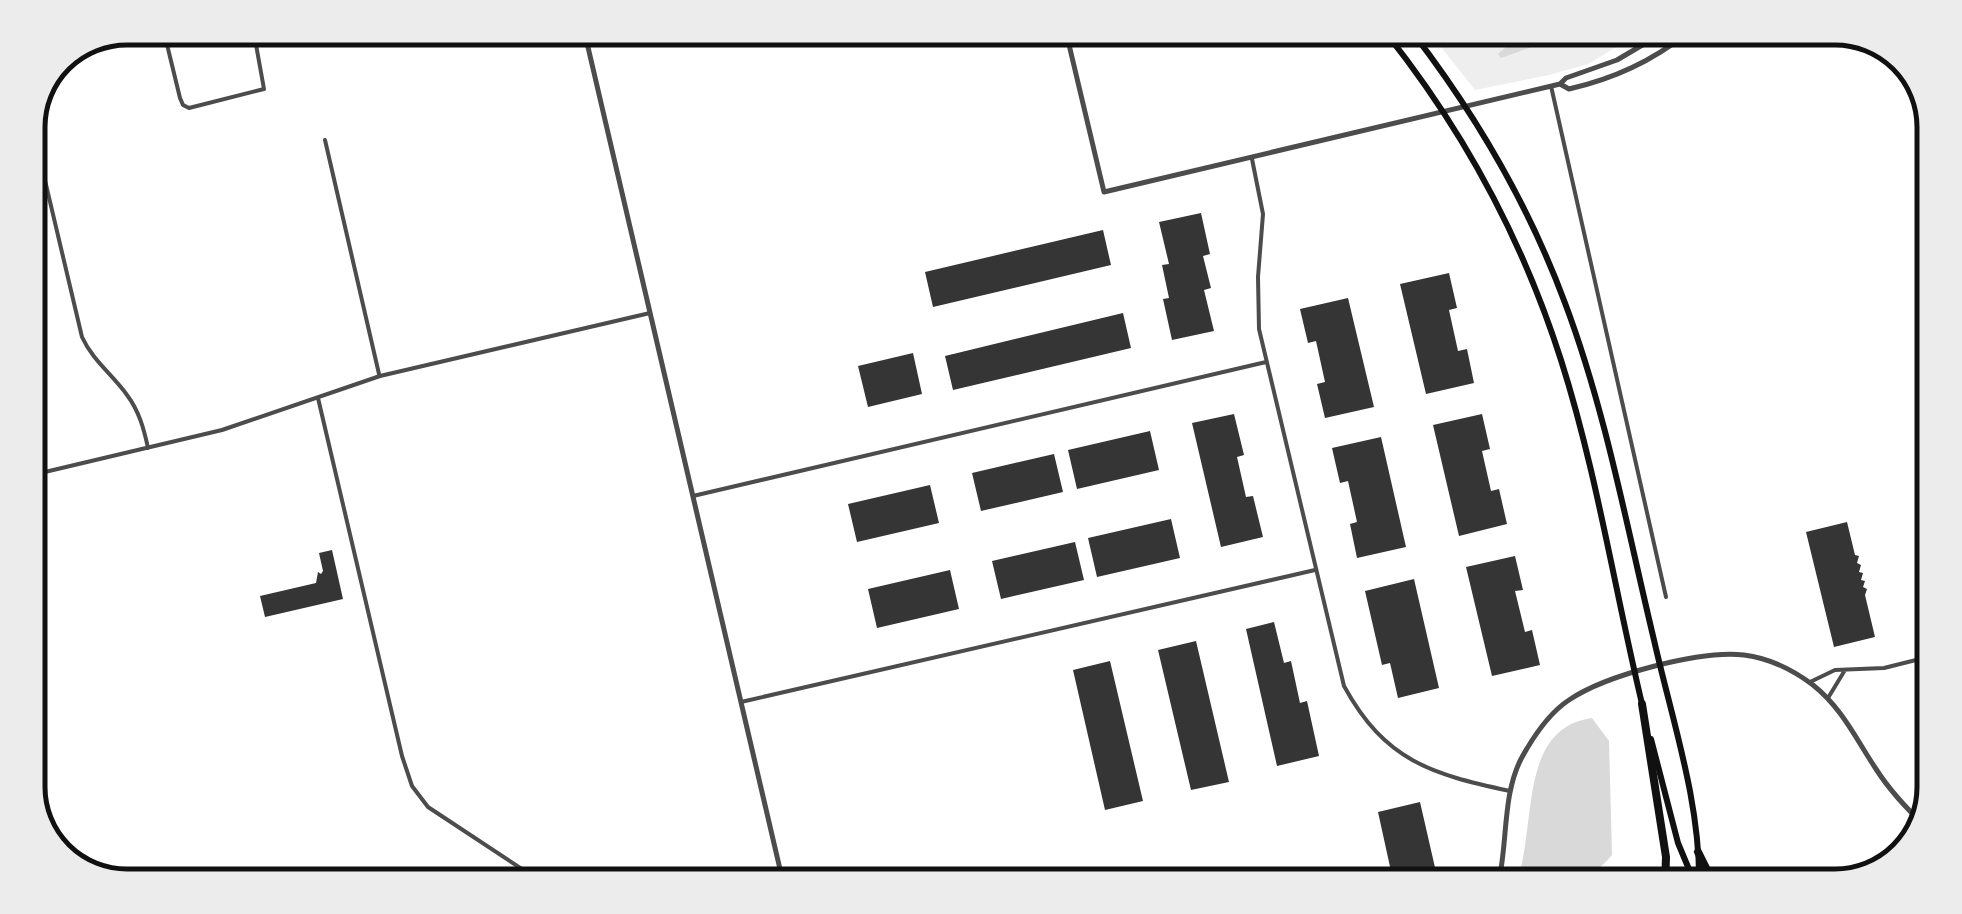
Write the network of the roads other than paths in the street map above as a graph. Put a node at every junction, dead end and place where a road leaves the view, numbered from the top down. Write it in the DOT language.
graph roads {
  1 [pos="167,45"];
  2 [pos="256,45"];
  3 [pos="587,45"];
  4 [pos="1069,45"];
  5 [pos="1395,45"];
  6 [pos="1422,45"];
  7 [pos="1642,45"];
  8 [pos="1671,45"];
  9 [pos="1560,84"];
  10 [pos="1550,86"];
  11 [pos="1465,106"];
  12 [pos="1444,111"];
  13 [pos="325,140"];
  14 [pos="1252,158"];
  15 [pos="45,180"];
  16 [pos="650,313"];
  17 [pos="1266,362"];
  18 [pos="380,376"];
  19 [pos="318,396"];
  20 [pos="148,448"];
  21 [pos="45,472"];
  22 [pos="693,496"];
  23 [pos="1315,570"];
  24 [pos="1666,597"];
  25 [pos="1917,660"];
  26 [pos="1660,666"];
  27 [pos="1846,670"];
  28 [pos="1635,672"];
  29 [pos="1810,682"];
  30 [pos="1828,698"];
  31 [pos="741,702"];
  32 [pos="1642,704"];
  33 [pos="1510,791"];
  34 [pos="1912,813"];
  35 [pos="1698,852"];
  36 [pos="521,869"];
  37 [pos="780,869"];
  38 [pos="1502,869"];
  39 [pos="1666,869"];
  40 [pos="1690,869"];
  41 [pos="1698,869"];
  42 [pos="1706,869"];
  1 -- 2 [label="street"];
  3 -- 16 [label="street"];
  4 -- 14 [label="street"];
  5 -- 12 [label="highway"];
  6 -- 11 [label="highway"];
  7 -- 9 [label="street"];
  8 -- 9 [label="street"];
  9 -- 10 [label="street"];
  10 -- 11 [label="street"];
  10 -- 24 [label="street"];
  11 -- 12 [label="street"];
  11 -- 26 [label="highway"];
  12 -- 14 [label="street"];
  12 -- 28 [label="highway"];
  13 -- 18 [label="street"];
  14 -- 17 [label="street"];
  15 -- 20 [label="street"];
  16 -- 18 [label="street"];
  16 -- 22 [label="street"];
  17 -- 22 [label="street"];
  17 -- 23 [label="street"];
  18 -- 19 [label="street"];
  19 -- 20 [label="street"];
  19 -- 36 [label="street"];
  20 -- 21 [label="street"];
  22 -- 31 [label="street"];
  23 -- 31 [label="street"];
  23 -- 33 [label="street"];
  25 -- 27 [label="street"];
  26 -- 28 [label="street"];
  26 -- 29 [label="street"];
  26 -- 35 [label="highway"];
  27 -- 29 [label="street"];
  27 -- 30 [label="street"];
  28 -- 32 [label="highway"];
  28 -- 33 [label="street"];
  29 -- 30 [label="street"];
  30 -- 34 [label="street"];
  31 -- 37 [label="street"];
  32 -- 39 [label="highway"];
  32 -- 40 [label="highway"];
  33 -- 38 [label="street"];
  35 -- 41 [label="highway"];
  35 -- 42 [label="highway"];
}
